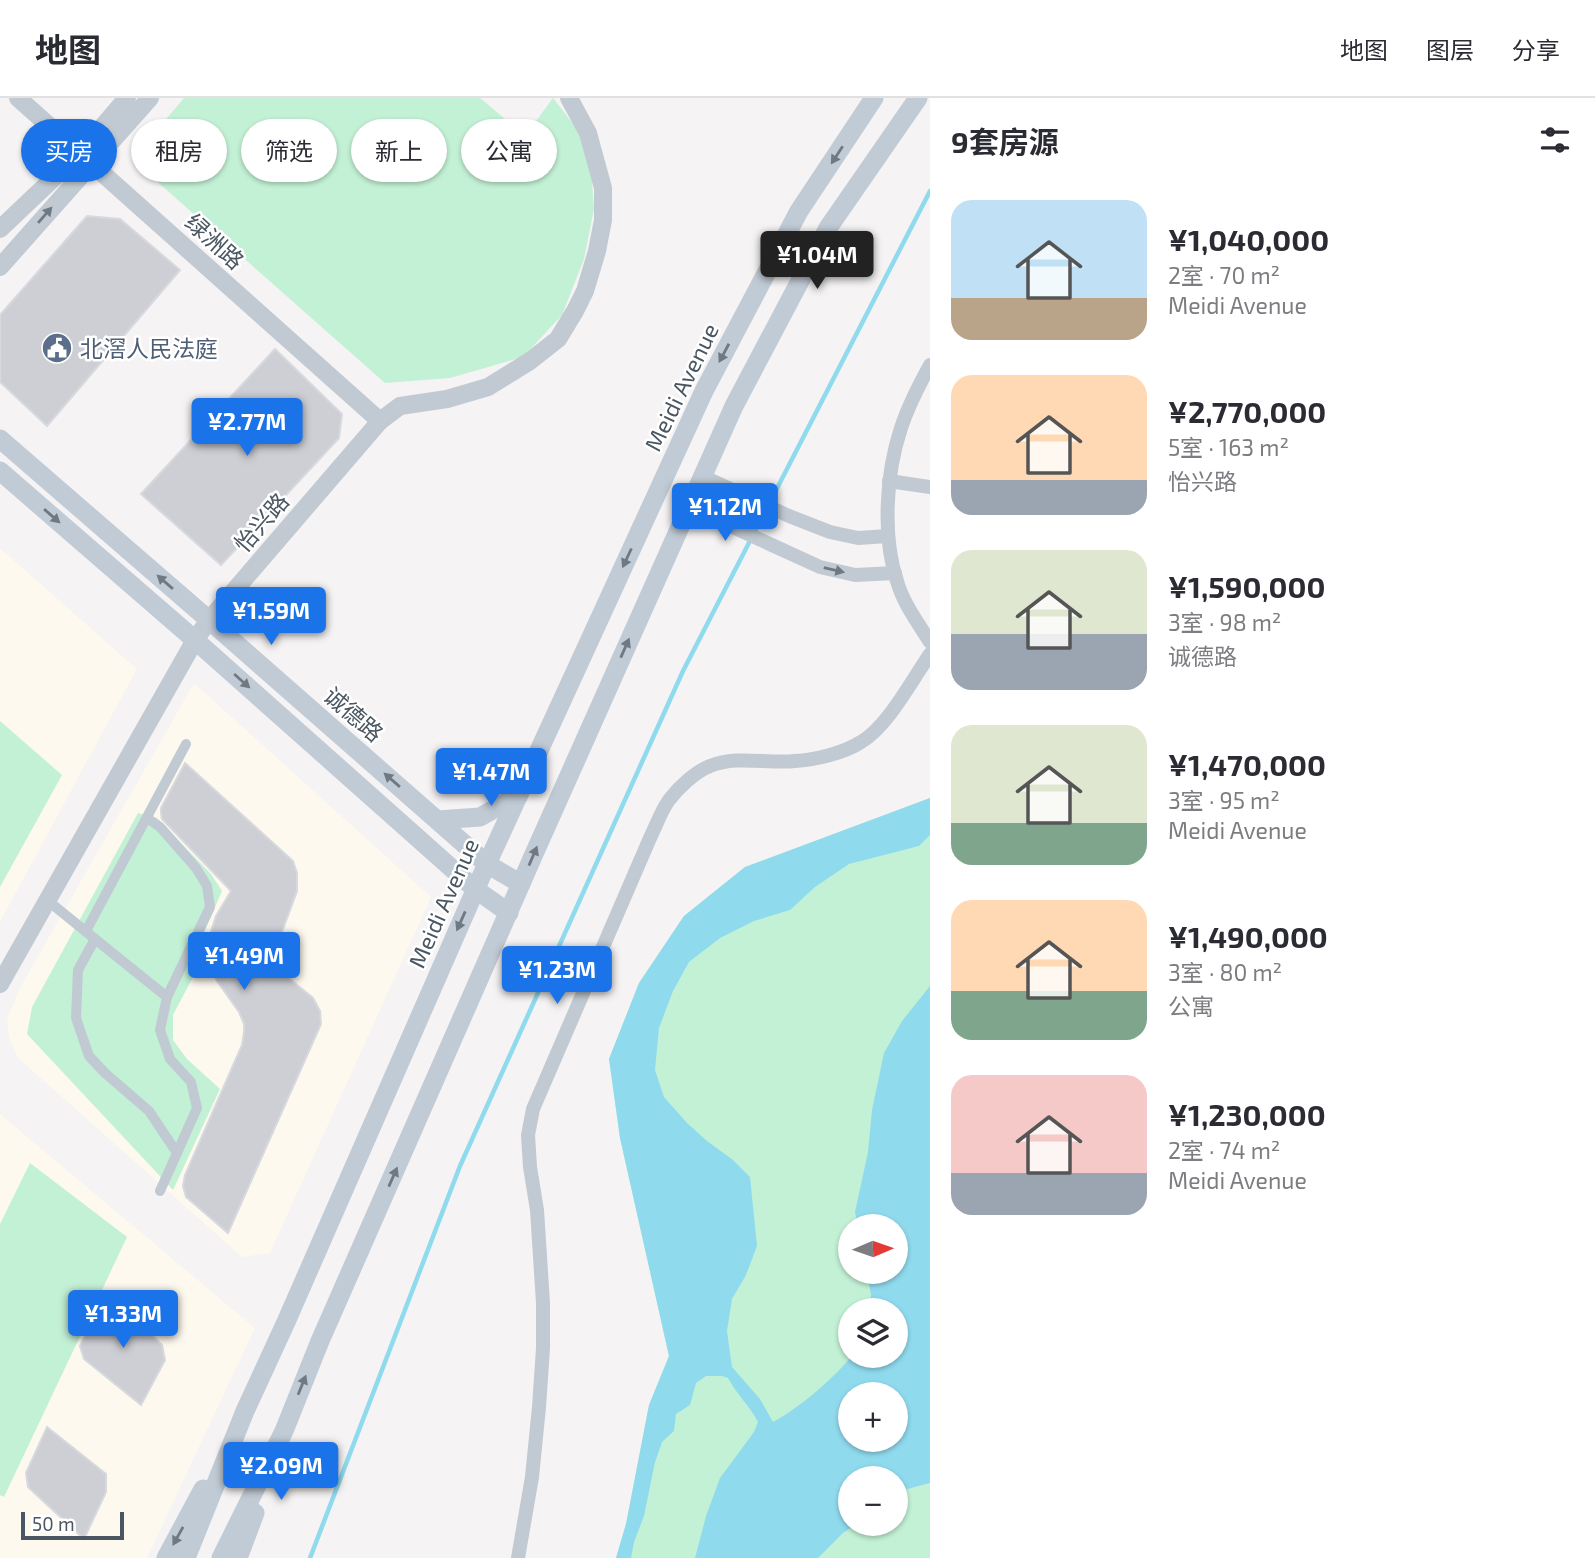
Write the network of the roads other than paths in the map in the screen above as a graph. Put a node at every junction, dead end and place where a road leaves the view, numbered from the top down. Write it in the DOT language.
graph roads {
  1 [pos="18,98"];
  2 [pos="127,98"];
  3 [pos="150,98"];
  4 [pos="569,98"];
  5 [pos="874,98"];
  6 [pos="918,98"];
  7 [pos="41,119"];
  8 [pos="112,119"];
  9 [pos="117,128"];
  10 [pos="56,182"];
  11 [pos="66,182"];
  12 [pos="112,182"];
  13 [pos="0,229"];
  14 [pos="0,267"];
  15 [pos="930,365"];
  16 [pos="380,421"];
  17 [pos="0,439"];
  18 [pos="0,471"];
  19 [pos="702,477"];
  20 [pos="889,481"];
  21 [pos="930,487"];
  22 [pos="689,507"];
  23 [pos="888,536"];
  24 [pos="895,573"];
  25 [pos="209,620"];
  26 [pos="195,640"];
  27 [pos="930,642"];
  28 [pos="930,654"];
  29 [pos="186,744"];
  30 [pos="519,795"];
  31 [pos="147,818"];
  32 [pos="438,820"];
  33 [pos="487,864"];
  34 [pos="521,884"];
  35 [pos="475,889"];
  36 [pos="47,900"];
  37 [pos="509,913"];
  38 [pos="90,935"];
  39 [pos="0,984"];
  40 [pos="167,997"];
  41 [pos="177,1153"];
  42 [pos="160,1191"];
  43 [pos="245,1411"];
  44 [pos="284,1431"];
  45 [pos="166,1558"];
  46 [pos="186,1558"];
  47 [pos="221,1558"];
  48 [pos="238,1558"];
  49 [pos="518,1558"];
  1 -- 7 [label="street, 绿洲路"];
  2 -- 8 [label="street"];
  3 -- 9 [label="street"];
  4 -- 16 [label="street, 怡兴路"];
  5 -- 30 [label="main road, Meidi Avenue, one-way"];
  6 -- 19 [label="main road"];
  10 -- 13 [label="street"];
  14 -- 11 [label="street, one-way"];
  12 -- 16 [label="street, 绿洲路"];
  15 -- 20 [label="street"];
  16 -- 25 [label="street, 怡兴路"];
  25 -- 17 [label="main road, 诚德路, one-way"];
  18 -- 26 [label="main road, one-way"];
  19 -- 22 [label="main road"];
  19 -- 23 [label="street"];
  20 -- 21 [label="street"];
  20 -- 23 [label="street"];
  22 -- 24 [label="street, one-way"];
  34 -- 22 [label="main road, one-way"];
  23 -- 24 [label="street"];
  24 -- 27 [label="street"];
  25 -- 26 [label="street, 怡兴路"];
  32 -- 25 [label="main road, 诚德路, one-way"];
  26 -- 35 [label="main road, one-way"];
  26 -- 36 [label="street, 怡兴路"];
  28 -- 49 [label="street"];
  29 -- 31 [label="street"];
  30 -- 32 [label="main road"];
  30 -- 33 [label="main road, Meidi Avenue"];
  31 -- 38 [label="street"];
  31 -- 40 [label="street"];
  32 -- 33 [label="main road, 诚德路"];
  33 -- 34 [label="main road, 诚德路"];
  33 -- 35 [label="main road, Meidi Avenue"];
  34 -- 37 [label="main road"];
  35 -- 37 [label="main road"];
  35 -- 43 [label="main road, Meidi Avenue, one-way"];
  36 -- 38 [label="street"];
  36 -- 39 [label="street, 怡兴路"];
  44 -- 37 [label="main road, one-way"];
  38 -- 40 [label="street"];
  38 -- 41 [label="street"];
  40 -- 41 [label="street"];
  41 -- 42 [label="street"];
  43 -- 45 [label="main road, one-way"];
  43 -- 46 [label="main road, Meidi Avenue"];
  44 -- 47 [label="main road"];
  44 -- 48 [label="main road"];
}
